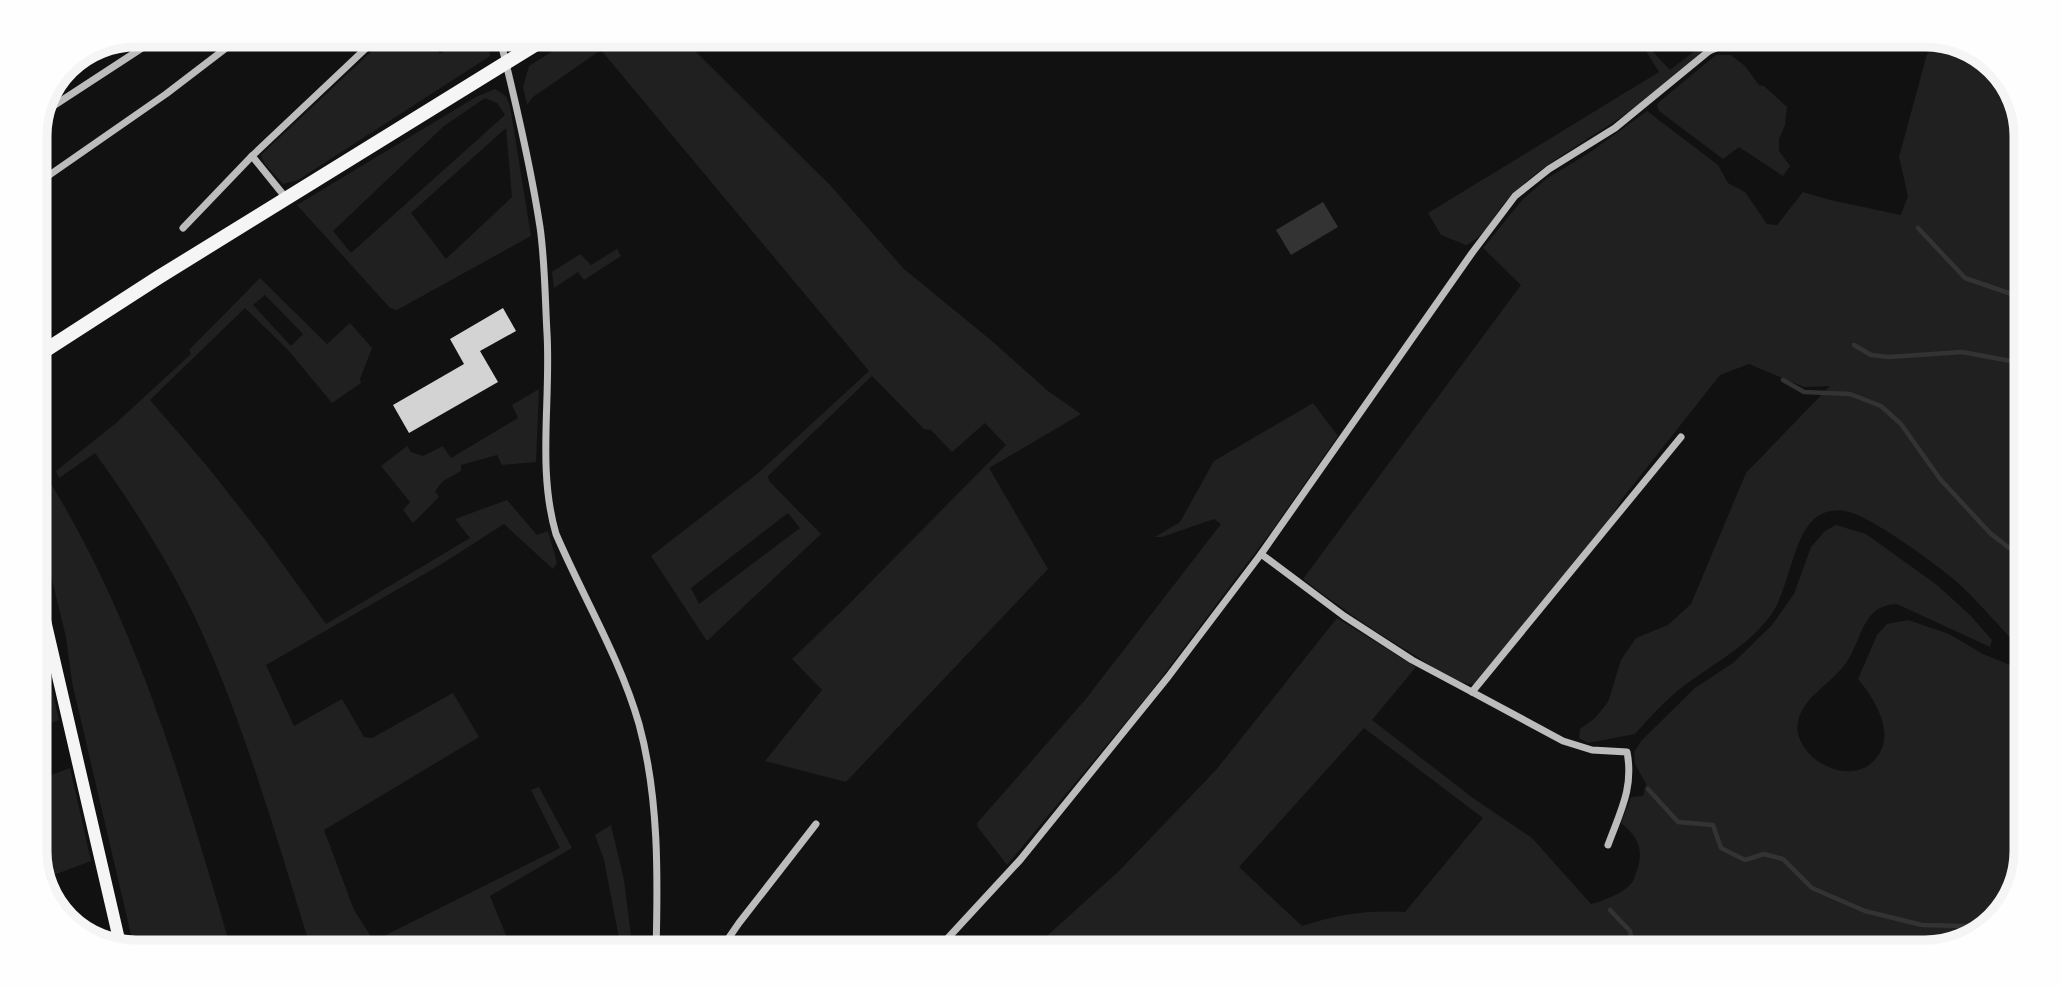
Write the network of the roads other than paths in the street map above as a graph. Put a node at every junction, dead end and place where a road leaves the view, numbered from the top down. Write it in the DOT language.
graph roads {
  1 [pos="143,47"];
  2 [pos="228,47"];
  3 [pos="367,47"];
  4 [pos="502,47"];
  5 [pos="531,47"];
  6 [pos="1710,47"];
  7 [pos="1719,47"];
  8 [pos="1709,51"];
  9 [pos="506,62"];
  10 [pos="53,105"];
  11 [pos="252,156"];
  12 [pos="47,177"];
  13 [pos="286,198"];
  14 [pos="183,229"];
  15 [pos="65,338"];
  16 [pos="47,345"];
  17 [pos="47,349"];
  18 [pos="1681,437"];
  19 [pos="1261,554"];
  20 [pos="47,630"];
  21 [pos="1472,692"];
  22 [pos="816,824"];
  23 [pos="1608,845"];
  24 [pos="119,938"];
  25 [pos="656,940"];
  26 [pos="727,940"];
  27 [pos="946,940"];
  1 -- 10 [label="street"];
  2 -- 12 [label="street"];
  3 -- 11 [label="street"];
  4 -- 9 [label="street"];
  5 -- 9 [label="main road"];
  6 -- 8 [label="street"];
  7 -- 8 [label="street"];
  8 -- 19 [label="street"];
  9 -- 13 [label="main road"];
  9 -- 25 [label="street"];
  11 -- 13 [label="street"];
  11 -- 14 [label="street"];
  13 -- 15 [label="main road"];
  15 -- 16 [label="main road"];
  15 -- 17 [label="main road"];
  18 -- 21 [label="street"];
  19 -- 21 [label="street"];
  19 -- 27 [label="street"];
  20 -- 24 [label="main road"];
  21 -- 23 [label="street"];
  22 -- 26 [label="street"];
}
